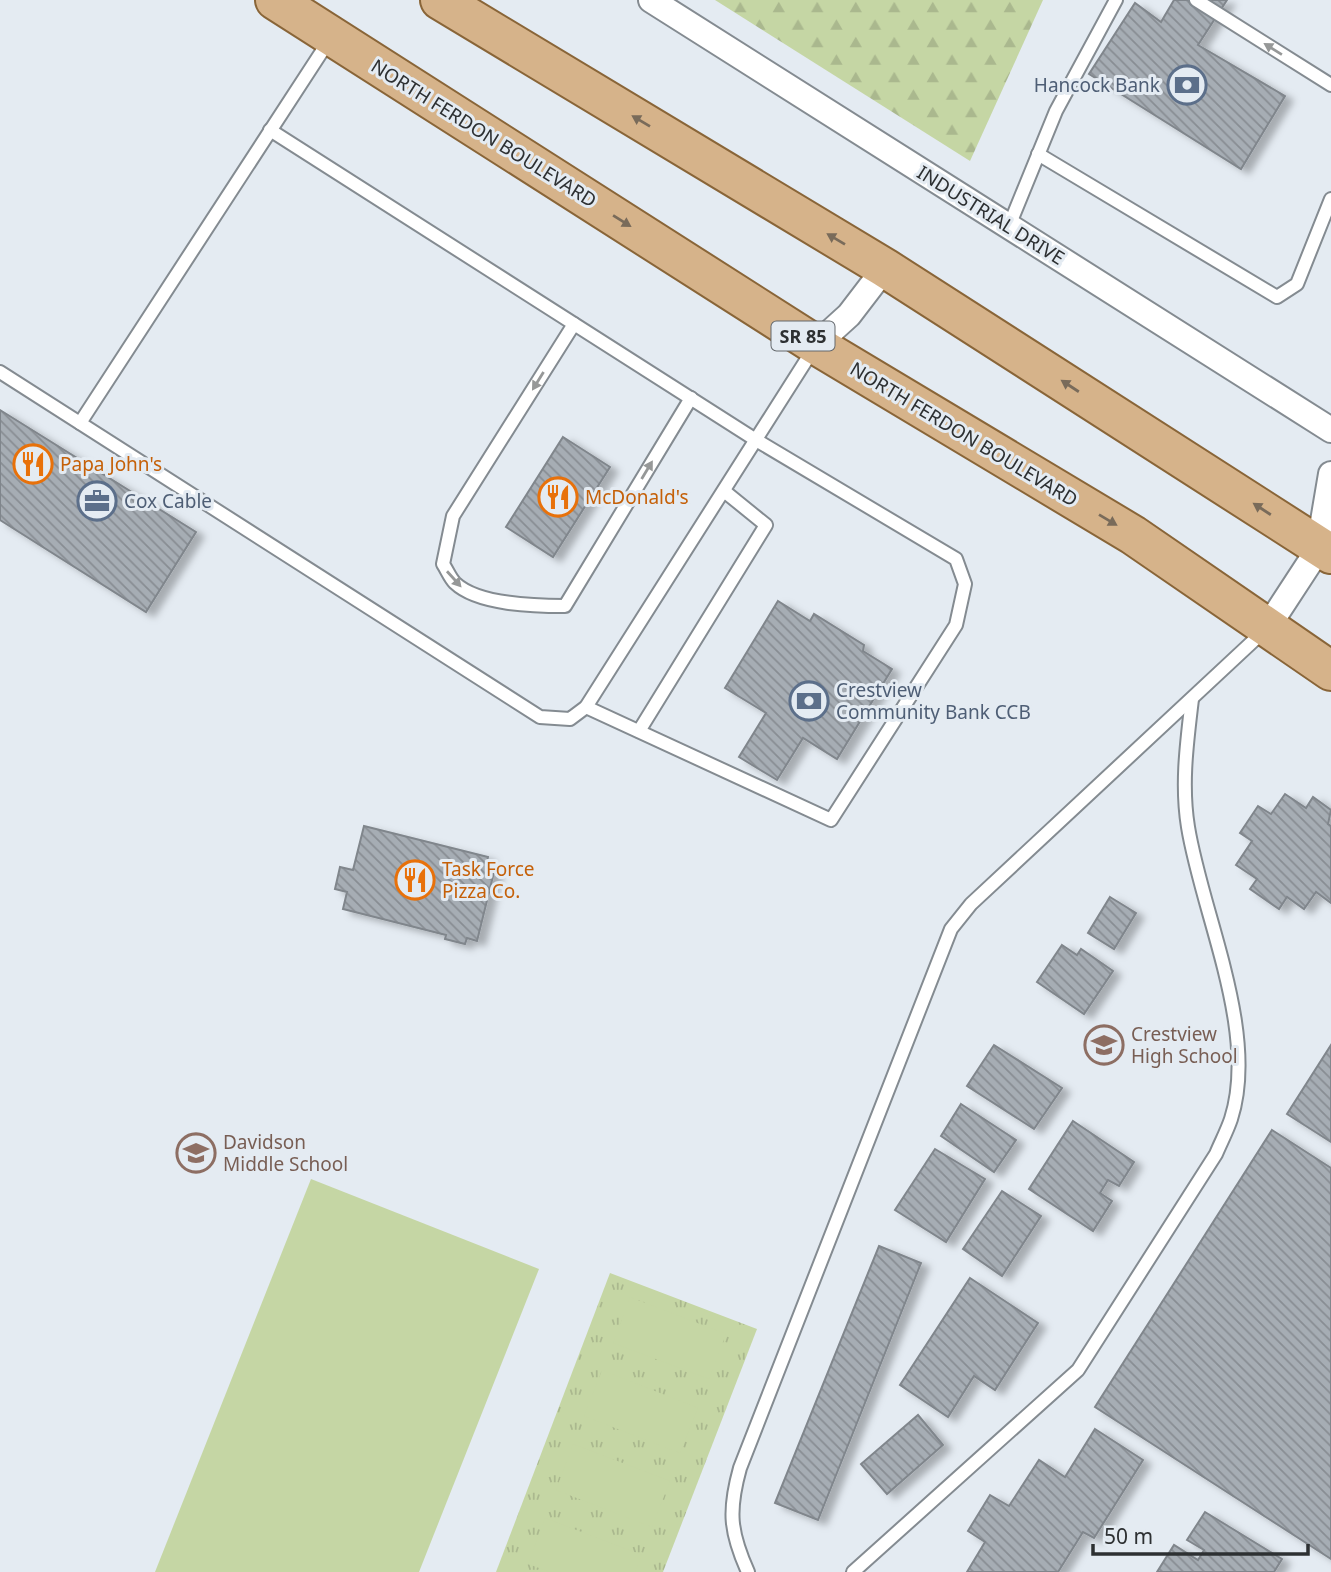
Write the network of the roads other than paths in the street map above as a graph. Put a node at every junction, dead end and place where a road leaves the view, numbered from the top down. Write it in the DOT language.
graph roads {
  1 [pos="275,0"];
  2 [pos="440,0"];
  3 [pos="651,0"];
  4 [pos="1115,0"];
  5 [pos="1195,0"];
  6 [pos="331,37"];
  7 [pos="1331,85"];
  8 [pos="270,130"];
  9 [pos="1038,154"];
  10 [pos="1331,199"];
  11 [pos="1009,226"];
  12 [pos="884,268"];
  13 [pos="574,324"];
  14 [pos="816,345"];
  15 [pos="0,372"];
  16 [pos="691,398"];
  17 [pos="80,423"];
  18 [pos="1331,430"];
  19 [pos="756,440"];
  20 [pos="1331,474"];
  21 [pos="723,491"];
  22 [pos="1327,543"];
  23 [pos="1267,628"];
  24 [pos="1331,671"];
  25 [pos="1192,699"];
  26 [pos="586,707"];
  27 [pos="639,731"];
  28 [pos="748,1572"];
  29 [pos="853,1572"];
  1 -- 6 [label="main road, NORTH FERDON BOULEVARD / SR 85"];
  12 -- 2 [label="main road, one-way"];
  3 -- 11 [label="street, INDUSTRIAL DRIVE"];
  4 -- 9 [label="lane"];
  7 -- 5 [label="lane, one-way"];
  6 -- 8 [label="lane"];
  6 -- 14 [label="main road, NORTH FERDON BOULEVARD / SR 85, one-way"];
  8 -- 13 [label="lane"];
  8 -- 17 [label="lane"];
  9 -- 10 [label="lane"];
  9 -- 11 [label="lane"];
  11 -- 18 [label="street, INDUSTRIAL DRIVE"];
  12 -- 14 [label="street"];
  22 -- 12 [label="main road, one-way"];
  13 -- 16 [label="lane"];
  13 -- 16 [label="lane, one-way"];
  14 -- 19 [label="lane"];
  14 -- 23 [label="main road, NORTH FERDON BOULEVARD / SR 85, one-way"];
  15 -- 17 [label="lane"];
  16 -- 19 [label="lane"];
  17 -- 26 [label="lane"];
  19 -- 21 [label="lane"];
  19 -- 27 [label="lane"];
  20 -- 22 [label="street"];
  21 -- 26 [label="lane"];
  21 -- 27 [label="lane"];
  22 -- 23 [label="street"];
  23 -- 24 [label="main road, NORTH FERDON BOULEVARD / SR 85"];
  23 -- 25 [label="lane"];
  25 -- 28 [label="lane"];
  25 -- 29 [label="lane"];
  26 -- 27 [label="lane"];
}
